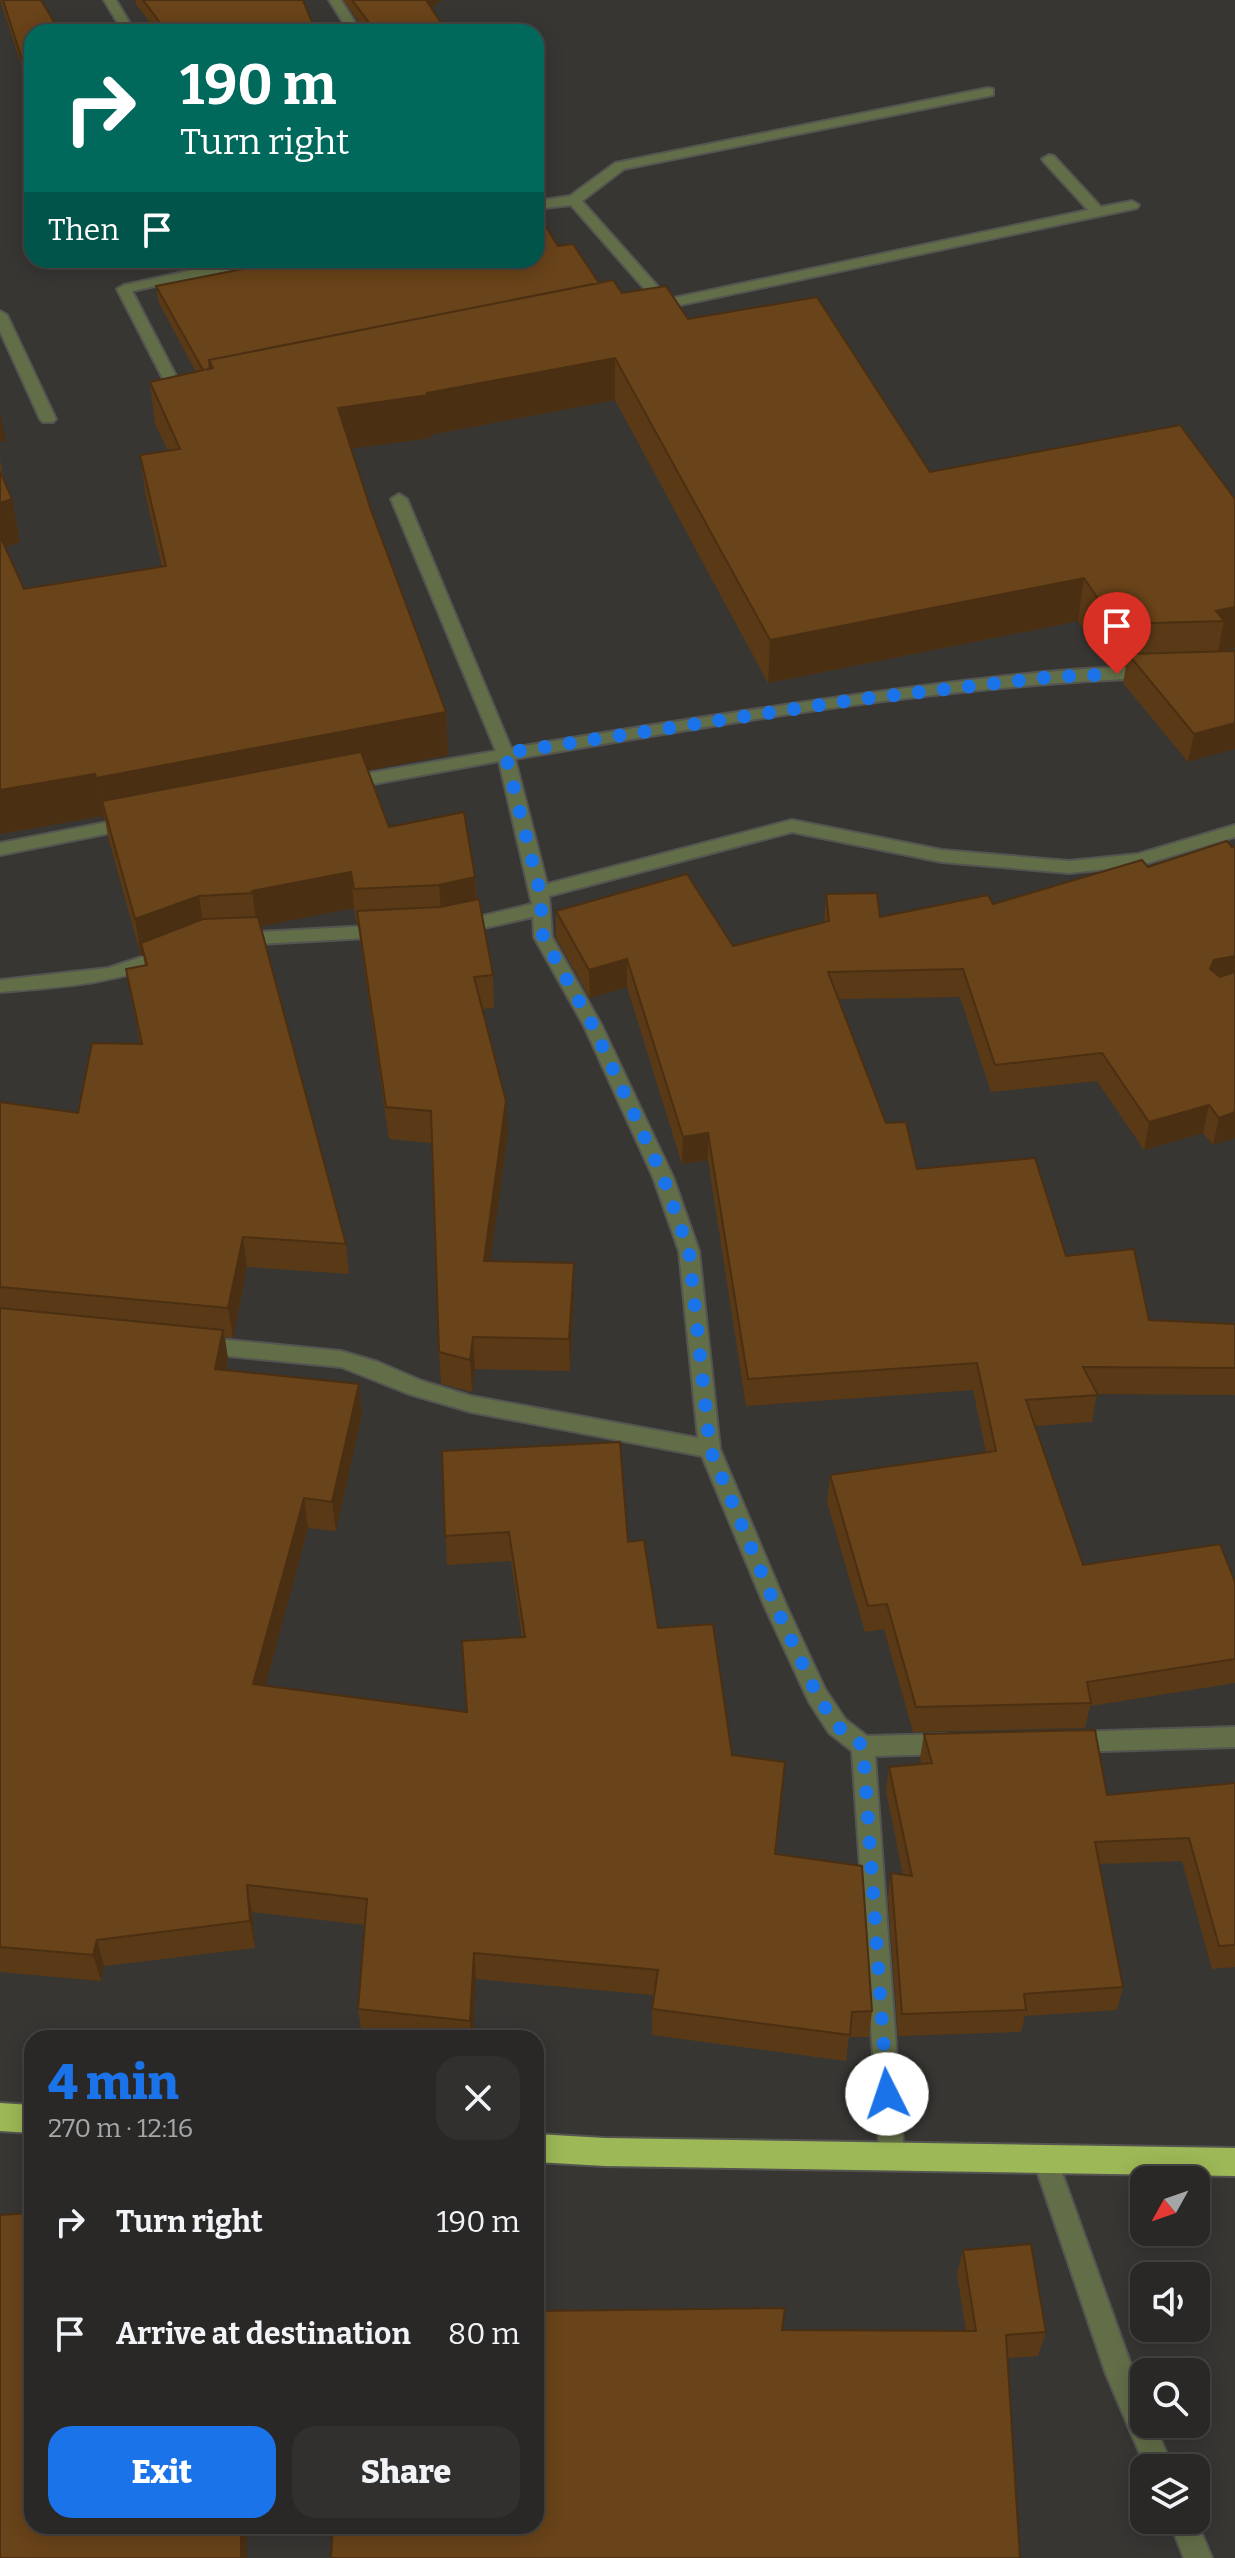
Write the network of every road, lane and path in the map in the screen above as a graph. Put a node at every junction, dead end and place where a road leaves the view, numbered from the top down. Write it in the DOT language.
graph roads {
  1 [pos="110,0"];
  2 [pos="335,0"];
  3 [pos="124,24"];
  4 [pos="350,24"];
  5 [pos="988,92"];
  6 [pos="1049,159"];
  7 [pos="574,200"];
  8 [pos="544,204"];
  9 [pos="1132,205"];
  10 [pos="1098,213"];
  11 [pos="222,268"];
  12 [pos="666,304"];
  13 [pos="634,310"];
  14 [pos="0,315"];
  15 [pos="197,398"];
  16 [pos="48,419"];
  17 [pos="399,499"];
  18 [pos="1162,673"];
  19 [pos="505,753"];
  20 [pos="321,788"];
  21 [pos="153,820"];
  22 [pos="1235,831"];
  23 [pos="0,849"];
  24 [pos="540,901"];
  25 [pos="400,930"];
  26 [pos="442,931"];
  27 [pos="219,940"];
  28 [pos="190,944"];
  29 [pos="0,986"];
  30 [pos="174,1342"];
  31 [pos="710,1449"];
  32 [pos="1235,1737"];
  33 [pos="1041,1743"];
  34 [pos="962,1744"];
  35 [pos="863,1746"];
  36 [pos="0,2117"];
  37 [pos="24,2118"];
  38 [pos="544,2148"];
  39 [pos="892,2157"];
  40 [pos="1045,2159"];
  41 [pos="1235,2162"];
  42 [pos="1154,2454"];
  43 [pos="1188,2534"];
  44 [pos="1198,2558"];
  1 -- 3 [label="street"];
  2 -- 4 [label="street"];
  5 -- 7 [label="street"];
  6 -- 10 [label="street"];
  7 -- 8 [label="street"];
  7 -- 12 [label="street"];
  9 -- 10 [label="street"];
  10 -- 12 [label="street"];
  11 -- 15 [label="street"];
  12 -- 13 [label="street"];
  14 -- 16 [label="street"];
  17 -- 19 [label="street"];
  18 -- 19 [label="street"];
  19 -- 20 [label="street"];
  19 -- 24 [label="street"];
  21 -- 23 [label="street"];
  22 -- 24 [label="street"];
  24 -- 26 [label="street"];
  24 -- 31 [label="street"];
  25 -- 27 [label="street"];
  28 -- 29 [label="street"];
  30 -- 31 [label="street"];
  31 -- 35 [label="street"];
  32 -- 33 [label="street"];
  34 -- 35 [label="street"];
  35 -- 39 [label="street"];
  36 -- 37 [label="highway"];
  38 -- 39 [label="highway"];
  39 -- 40 [label="highway"];
  40 -- 41 [label="highway"];
  40 -- 42 [label="street"];
  43 -- 44 [label="street"];
}
